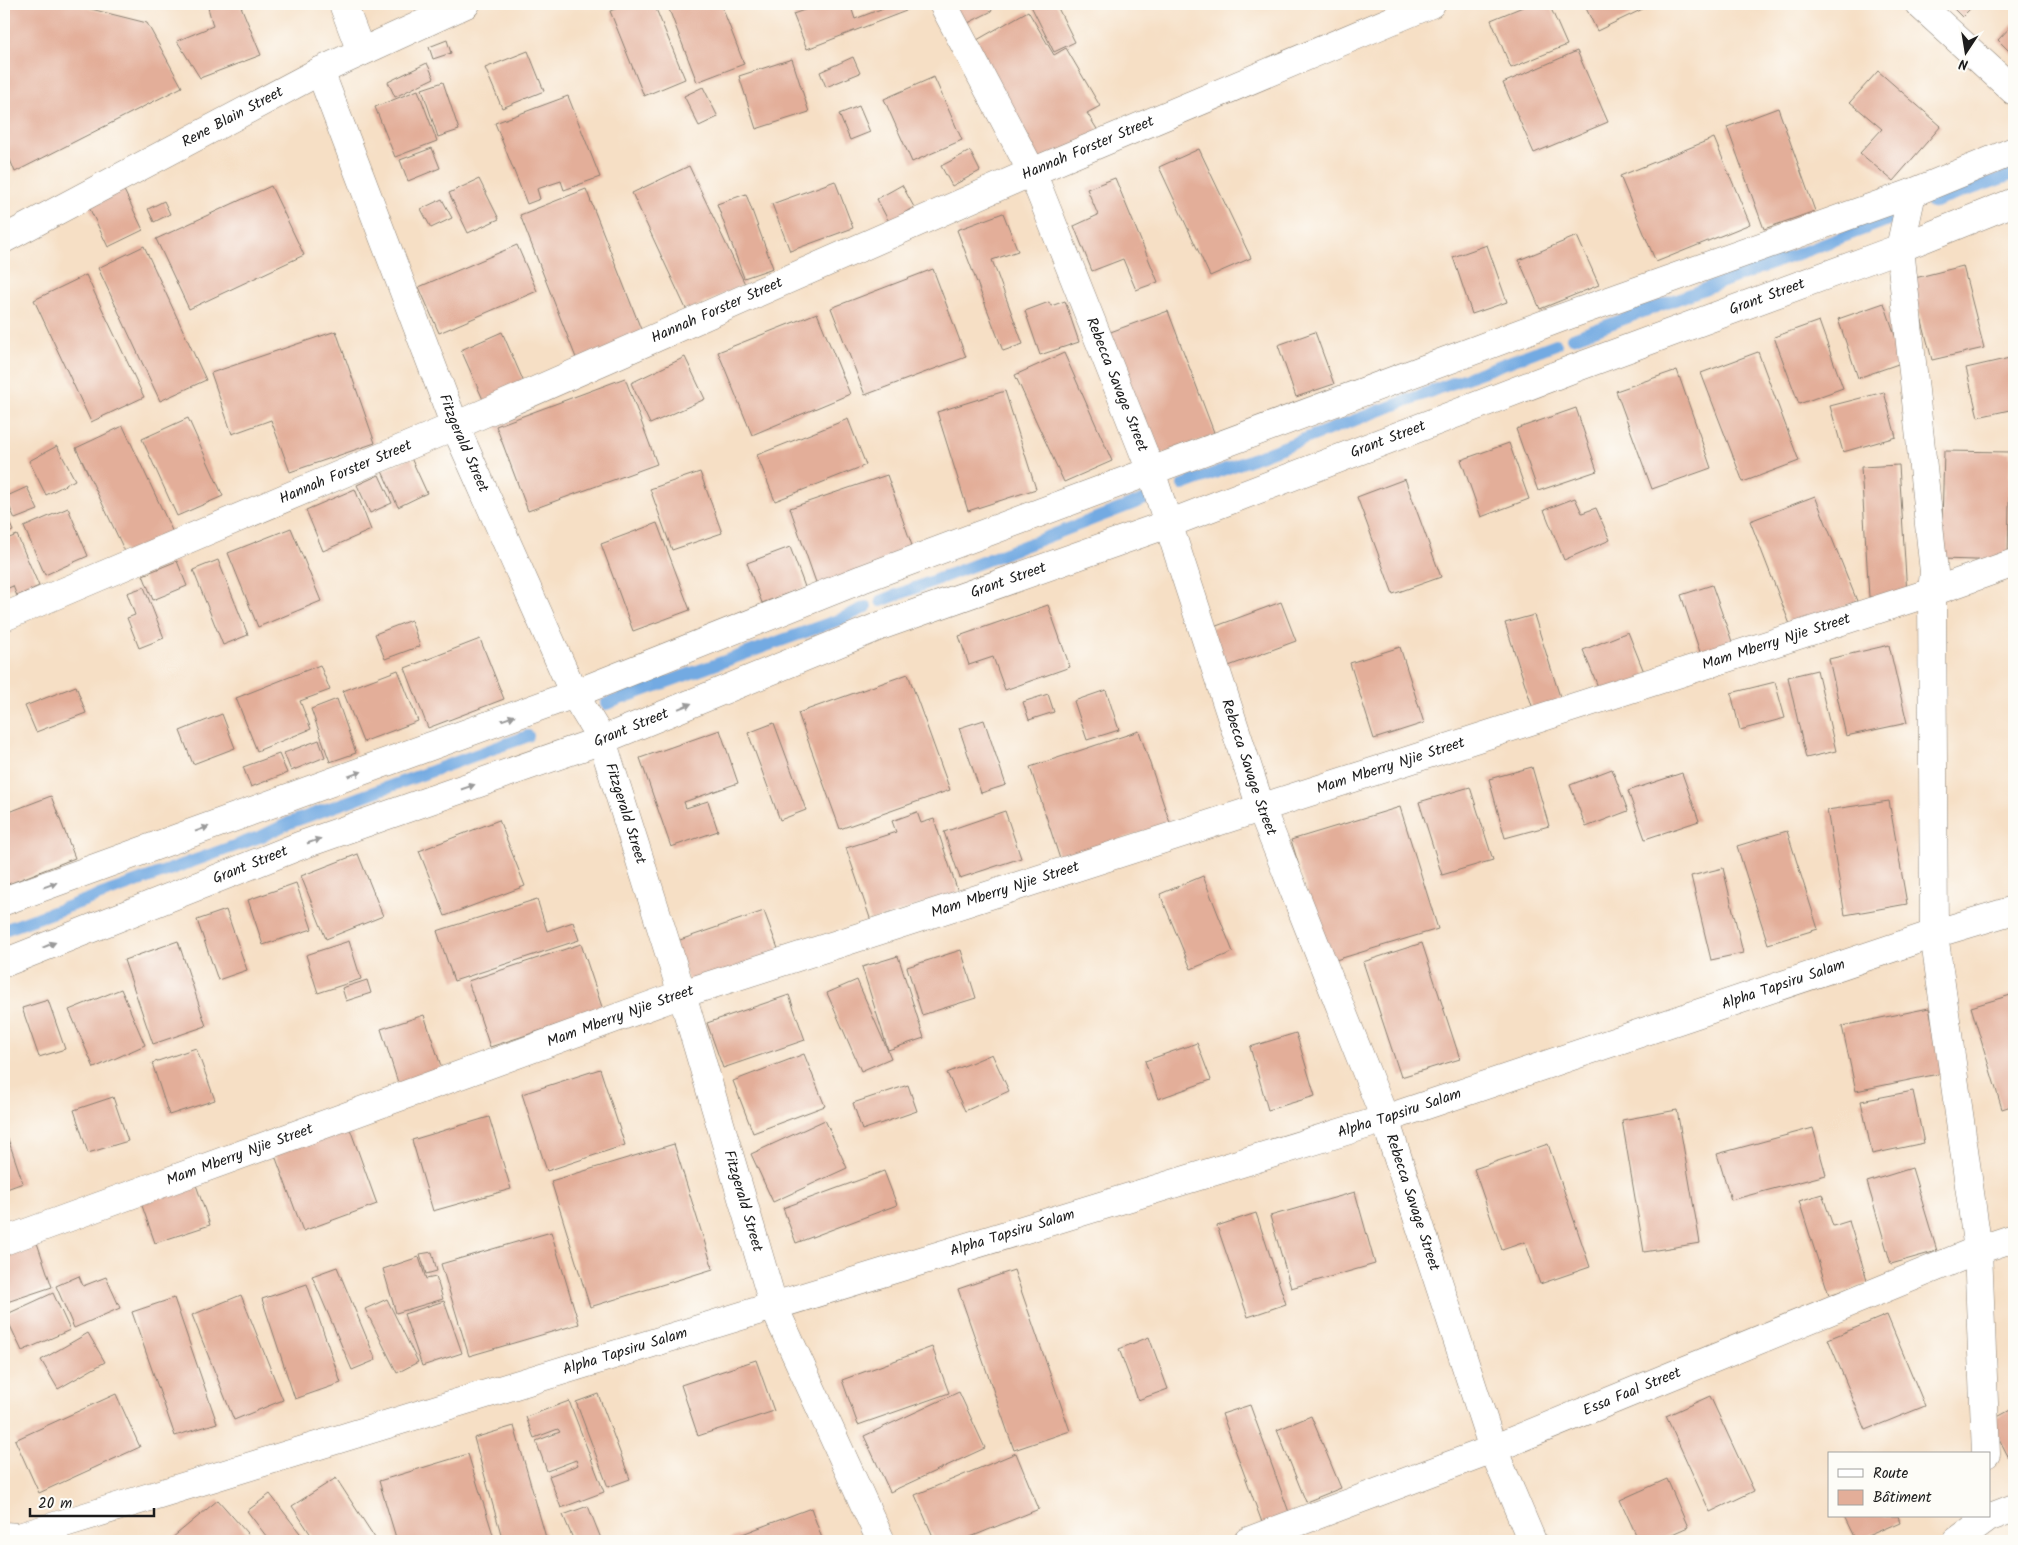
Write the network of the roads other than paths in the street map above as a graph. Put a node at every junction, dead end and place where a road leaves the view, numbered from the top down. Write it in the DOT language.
graph roads {
  1 [pos="344,4"];
  2 [pos="466,4"];
  3 [pos="943,4"];
  4 [pos="1431,4"];
  5 [pos="1919,4"];
  6 [pos="361,52"];
  7 [pos="320,71"];
  8 [pos="2014,91"];
  9 [pos="2014,151"];
  10 [pos="1032,172"];
  11 [pos="1912,193"];
  12 [pos="2014,202"];
  13 [pos="4,240"];
  14 [pos="1900,248"];
  15 [pos="456,426"];
  16 [pos="1152,471"];
  17 [pos="1168,524"];
  18 [pos="2014,564"];
  19 [pos="1932,592"];
  20 [pos="4,617"];
  21 [pos="574,694"];
  22 [pos="602,740"];
  23 [pos="1261,808"];
  24 [pos="4,902"];
  25 [pos="2014,910"];
  26 [pos="1934,934"];
  27 [pos="4,963"];
  28 [pos="682,994"];
  29 [pos="1385,1119"];
  30 [pos="2014,1238"];
  31 [pos="4,1241"];
  32 [pos="1978,1250"];
  33 [pos="774,1307"];
  34 [pos="1492,1449"];
  35 [pos="1986,1452"];
  36 [pos="2014,1508"];
  37 [pos="1990,1516"];
  38 [pos="1987,1518"];
  39 [pos="14,1535"];
  40 [pos="881,1541"];
  41 [pos="1248,1541"];
  42 [pos="1532,1541"];
  43 [pos="1957,1541"];
  1 -- 6 [label="street"];
  2 -- 6 [label="street, Rene Blain Street"];
  3 -- 10 [label="street, Rebecca Savage Street"];
  4 -- 10 [label="street, Hannah Forster Street"];
  5 -- 8 [label="street"];
  6 -- 7 [label="street, Rene Blain Street"];
  7 -- 13 [label="street, Rene Blain Street"];
  7 -- 15 [label="street, Fitzgerald Street"];
  9 -- 11 [label="street"];
  10 -- 15 [label="street, Hannah Forster Street"];
  10 -- 16 [label="street, Rebecca Savage Street"];
  11 -- 14 [label="street"];
  11 -- 16 [label="street"];
  12 -- 14 [label="street, Grant Street"];
  14 -- 17 [label="street, Grant Street"];
  14 -- 19 [label="street"];
  15 -- 20 [label="street, Hannah Forster Street"];
  15 -- 21 [label="street, Fitzgerald Street"];
  16 -- 17 [label="street, Rebecca Savage Street"];
  16 -- 21 [label="street"];
  22 -- 17 [label="street, Grant Street, one-way"];
  17 -- 23 [label="street, Rebecca Savage Street"];
  18 -- 19 [label="street, Mam Mberry Njie Street"];
  19 -- 23 [label="street, Mam Mberry Njie Street"];
  19 -- 26 [label="street"];
  21 -- 22 [label="street, Fitzgerald Street"];
  24 -- 21 [label="street, one-way"];
  27 -- 22 [label="street, Grant Street, one-way"];
  22 -- 28 [label="street, Fitzgerald Street"];
  23 -- 28 [label="street, Mam Mberry Njie Street"];
  23 -- 29 [label="street, Rebecca Savage Street"];
  25 -- 26 [label="street, Alpha Tapsiru Salam"];
  26 -- 29 [label="street, Alpha Tapsiru Salam"];
  26 -- 32 [label="street"];
  28 -- 31 [label="street, Mam Mberry Njie Street"];
  28 -- 33 [label="street, Fitzgerald Street"];
  29 -- 33 [label="street, Alpha Tapsiru Salam"];
  29 -- 34 [label="street, Rebecca Savage Street"];
  30 -- 32 [label="street, Essa Faal Street"];
  32 -- 34 [label="street, Essa Faal Street"];
  32 -- 35 [label="street"];
  33 -- 39 [label="street, Alpha Tapsiru Salam"];
  33 -- 40 [label="street, Fitzgerald Street"];
  34 -- 41 [label="street, Essa Faal Street"];
  34 -- 42 [label="street, Rebecca Savage Street"];
  36 -- 37 [label="street"];
  38 -- 43 [label="street"];
}
